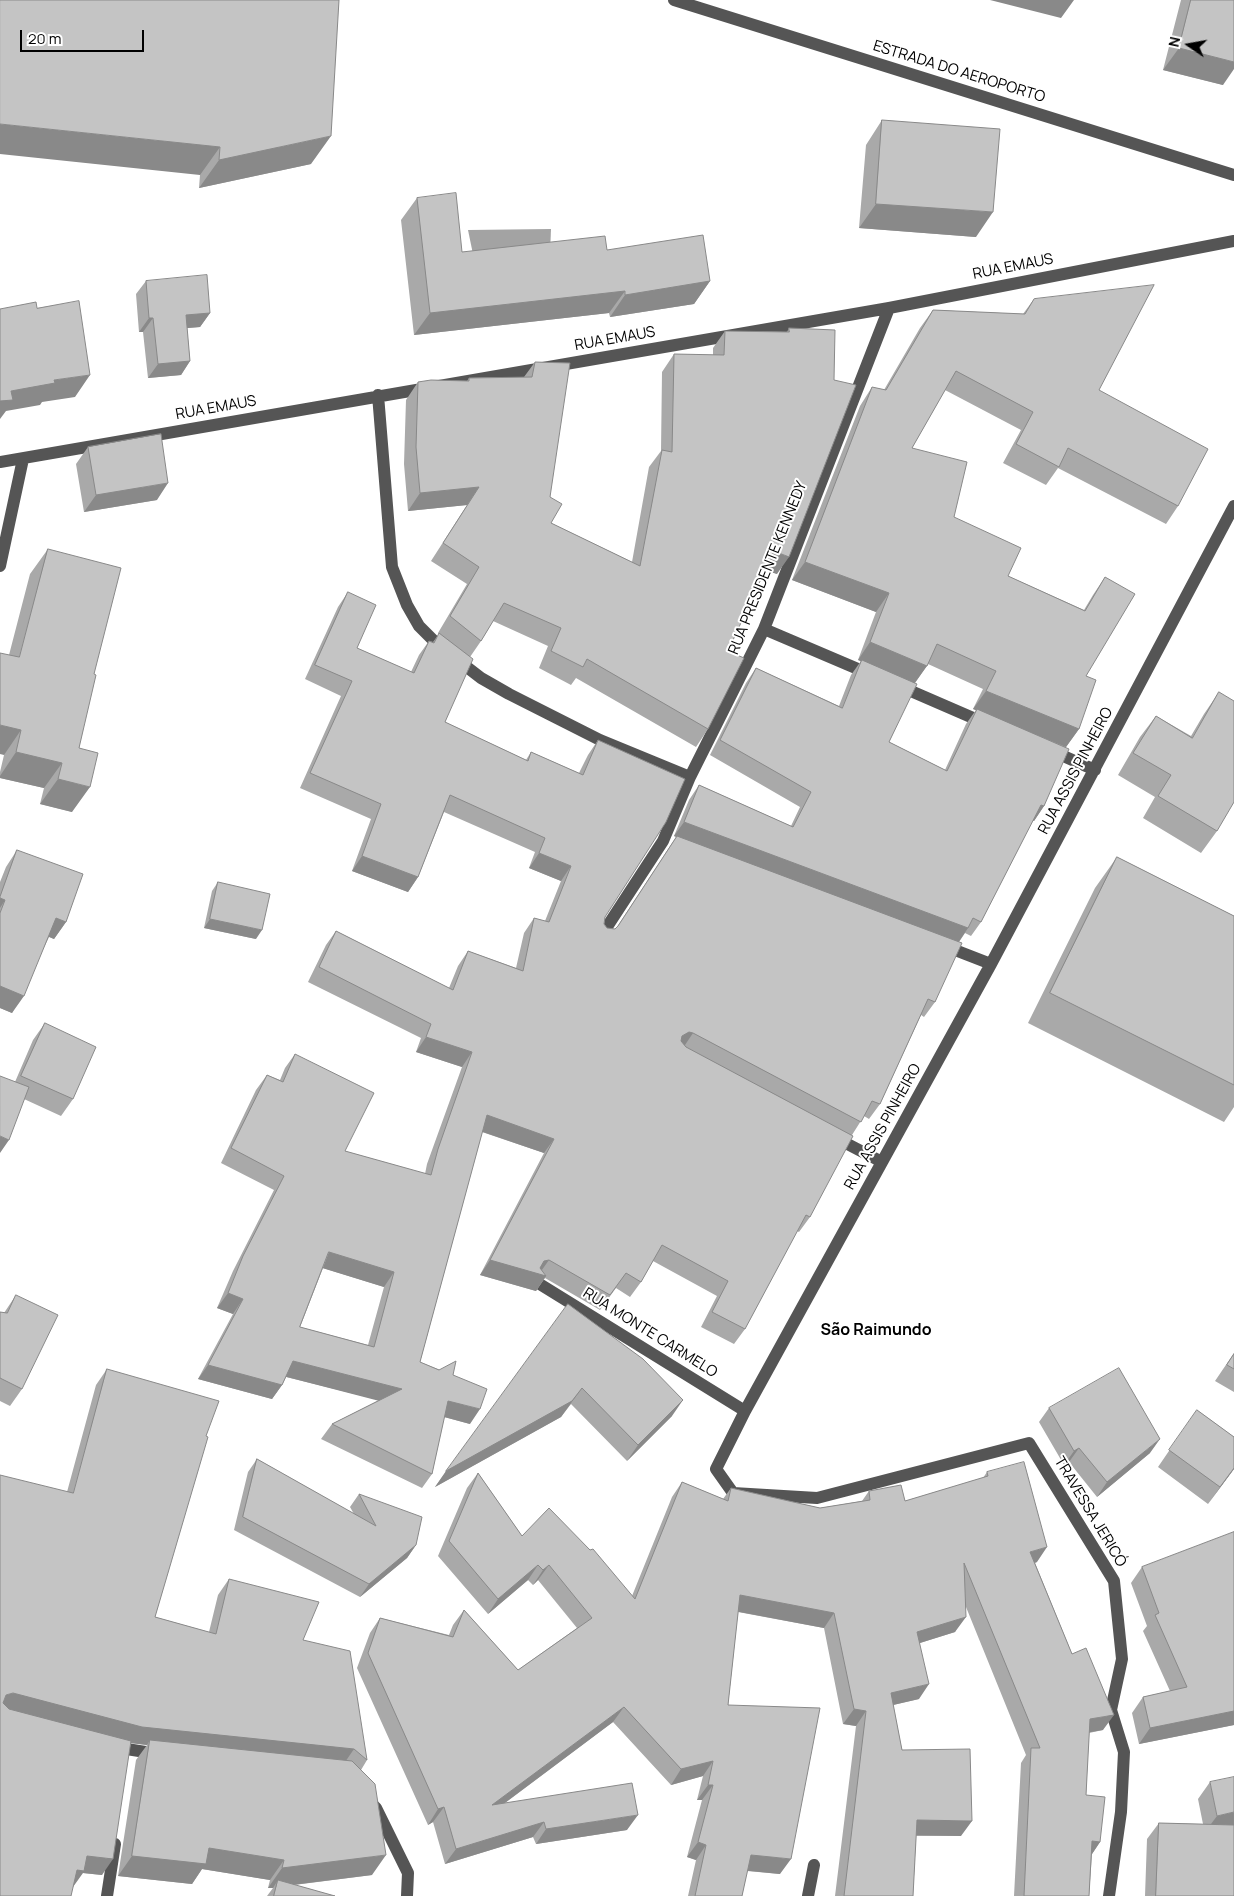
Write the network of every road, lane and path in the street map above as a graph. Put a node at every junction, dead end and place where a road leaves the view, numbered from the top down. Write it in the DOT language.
graph roads {
  1 [pos="674,0"];
  2 [pos="1234,175"];
  3 [pos="1234,241"];
  4 [pos="889,308"];
  5 [pos="378,396"];
  6 [pos="23,458"];
  7 [pos="0,462"];
  8 [pos="1234,506"];
  9 [pos="0,566"];
  10 [pos="764,629"];
  11 [pos="997,728"];
  12 [pos="1042,747"];
  13 [pos="1095,770"];
  14 [pos="690,777"];
  15 [pos="601,936"];
  16 [pos="928,940"];
  17 [pos="991,964"];
  18 [pos="820,1130"];
  19 [pos="882,1162"];
  20 [pos="538,1283"];
  21 [pos="744,1411"];
  22 [pos="1030,1443"];
  23 [pos="101,1743"];
  24 [pos="168,1755"];
  25 [pos="362,1794"];
  26 [pos="117,1828"];
  27 [pos="814,1865"];
  28 [pos="107,1896"];
  29 [pos="407,1896"];
  30 [pos="808,1896"];
  31 [pos="1109,1896"];
  1 -- 2 [label="street, ESTRADA DO AEROPORTO"];
  3 -- 4 [label="street, RUA EMAUS"];
  4 -- 5 [label="street, RUA EMAUS"];
  4 -- 10 [label="street, RUA PRESIDENTE KENNEDY"];
  5 -- 6 [label="street, RUA EMAUS"];
  5 -- 14 [label="street"];
  6 -- 7 [label="street, RUA EMAUS"];
  6 -- 9 [label="street"];
  8 -- 13 [label="street, RUA ASSIS PINHEIRO"];
  10 -- 11 [label="street"];
  10 -- 14 [label="street, RUA PRESIDENTE KENNEDY"];
  12 -- 13 [label="street"];
  13 -- 17 [label="street, RUA ASSIS PINHEIRO"];
  14 -- 15 [label="street, RUA PRESIDENTE KENNEDY"];
  16 -- 17 [label="street"];
  17 -- 19 [label="street, RUA ASSIS PINHEIRO"];
  18 -- 19 [label="street"];
  19 -- 21 [label="street, RUA ASSIS PINHEIRO"];
  20 -- 21 [label="street, RUA MONTE CARMELO"];
  21 -- 22 [label="street, RUA ASSIS PINHEIRO"];
  22 -- 31 [label="street, TRAVESSA JERICÓ"];
  23 -- 24 [label="street"];
  25 -- 29 [label="street"];
  26 -- 28 [label="street"];
  27 -- 30 [label="street"];
}
